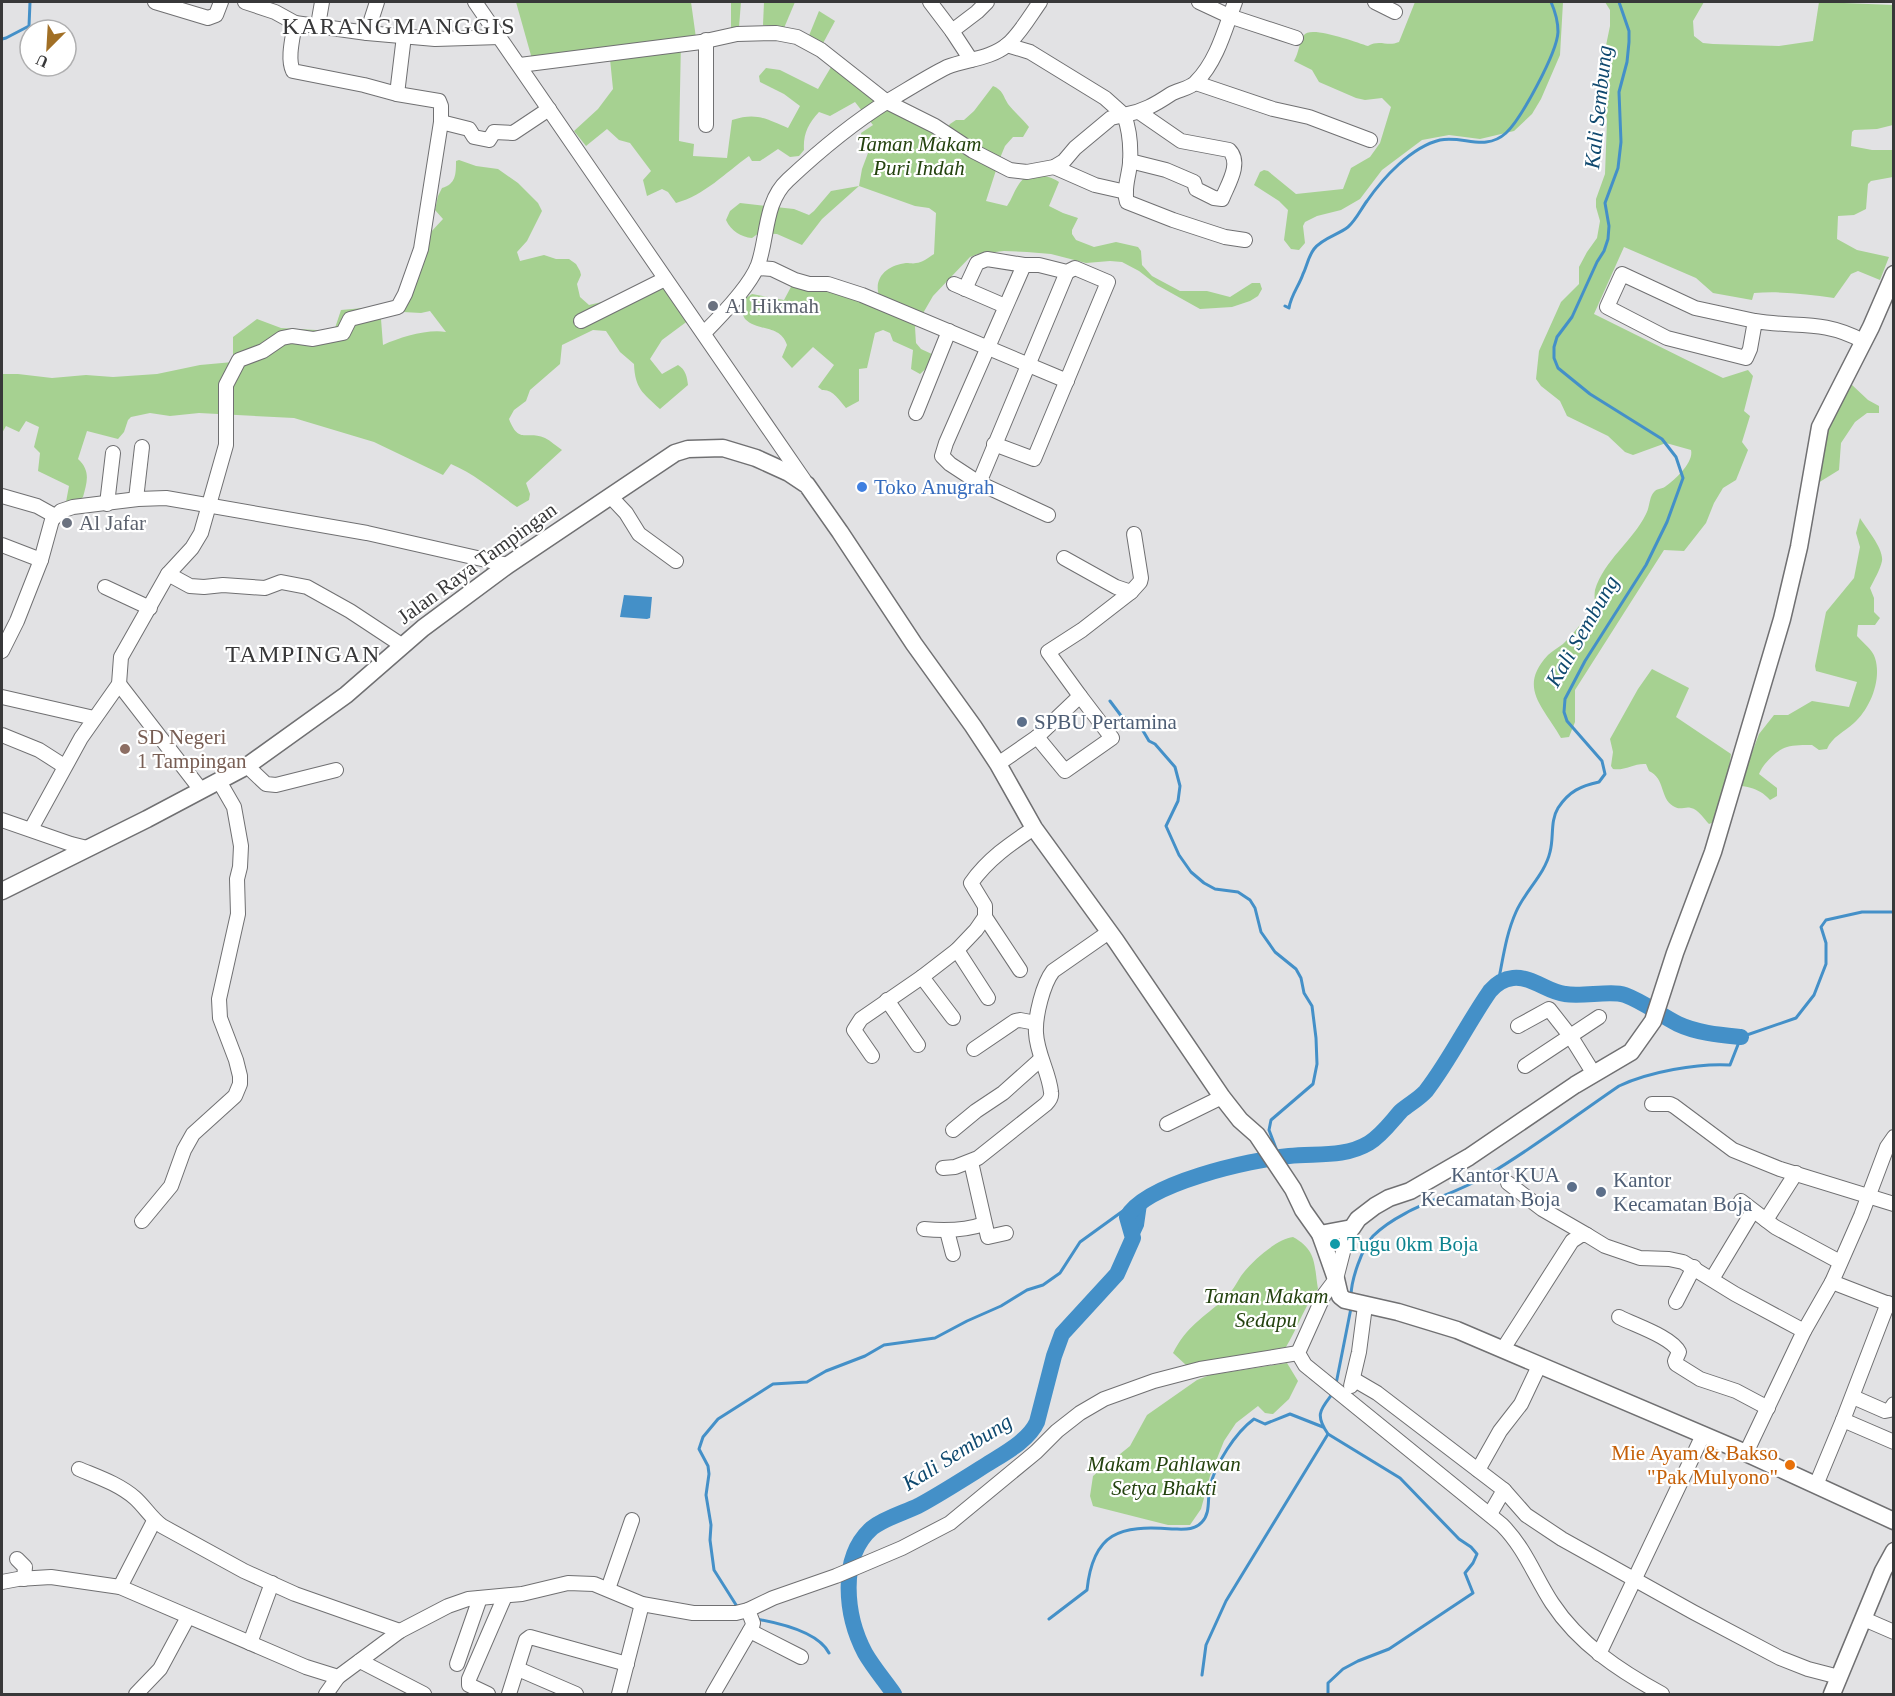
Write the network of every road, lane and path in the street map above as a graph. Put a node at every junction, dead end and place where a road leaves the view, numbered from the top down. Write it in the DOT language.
graph roads {
  1 [pos="155,2"];
  2 [pos="221,2"];
  3 [pos="246,2"];
  4 [pos="322,2"];
  5 [pos="377,2"];
  6 [pos="475,2"];
  7 [pos="930,2"];
  8 [pos="987,2"];
  9 [pos="1040,2"];
  10 [pos="1199,2"];
  11 [pos="1234,2"];
  12 [pos="1375,2"];
  13 [pos="278,7"];
  14 [pos="1395,12"];
  15 [pos="1229,16"];
  16 [pos="295,23"];
  17 [pos="318,25"];
  18 [pos="952,31"];
  19 [pos="368,33"];
  20 [pos="404,36"];
  21 [pos="500,37"];
  22 [pos="1296,39"];
  23 [pos="706,40"];
  24 [pos="1007,45"];
  25 [pos="971,60"];
  26 [pos="520,65"];
  27 [pos="1196,83"];
  28 [pos="397,94"];
  29 [pos="887,102"];
  30 [pos="549,109"];
  31 [pos="1139,112"];
  32 [pos="1124,116"];
  33 [pos="441,122"];
  34 [pos="706,125"];
  35 [pos="1370,140"];
  36 [pos="1130,161"];
  37 [pos="1054,167"];
  38 [pos="1126,192"];
  39 [pos="1245,240"];
  40 [pos="1023,265"];
  41 [pos="757,268"];
  42 [pos="1067,272"];
  43 [pos="1893,274"];
  44 [pos="665,279"];
  45 [pos="1005,306"];
  46 [pos="581,321"];
  47 [pos="1755,321"];
  48 [pos="949,331"];
  49 [pos="704,333"];
  50 [pos="1863,341"];
  51 [pos="988,348"];
  52 [pos="1028,365"];
  53 [pos="1068,381"];
  54 [pos="916,413"];
  55 [pos="994,444"];
  56 [pos="142,447"];
  57 [pos="113,453"];
  58 [pos="979,483"];
  59 [pos="807,485"];
  60 [pos="2,496"];
  61 [pos="610,496"];
  62 [pos="136,499"];
  63 [pos="107,504"];
  64 [pos="210,505"];
  65 [pos="1048,514"];
  66 [pos="56,516"];
  67 [pos="1134,534"];
  68 [pos="2,545"];
  69 [pos="1064,558"];
  70 [pos="41,560"];
  71 [pos="676,561"];
  72 [pos="508,565"];
  73 [pos="168,574"];
  74 [pos="105,587"];
  75 [pos="1131,592"];
  76 [pos="150,608"];
  77 [pos="403,646"];
  78 [pos="2,651"];
  79 [pos="119,684"];
  80 [pos="1080,696"];
  81 [pos="2,697"];
  82 [pos="94,718"];
  83 [pos="2,735"];
  84 [pos="1037,737"];
  85 [pos="998,764"];
  86 [pos="64,766"];
  87 [pos="247,766"];
  88 [pos="336,770"];
  89 [pos="219,781"];
  90 [pos="201,790"];
  91 [pos="2,820"];
  92 [pos="1034,828"];
  93 [pos="31,830"];
  94 [pos="87,848"];
  95 [pos="2,891"];
  96 [pos="985,917"];
  97 [pos="1109,932"];
  98 [pos="957,950"];
  99 [pos="1020,969"];
  100 [pos="922,977"];
  101 [pos="988,998"];
  102 [pos="887,1000"];
  103 [pos="1599,1017"];
  104 [pos="953,1018"];
  105 [pos="1036,1023"];
  106 [pos="1518,1026"];
  107 [pos="1571,1037"];
  108 [pos="918,1045"];
  109 [pos="974,1049"];
  110 [pos="872,1056"];
  111 [pos="1041,1059"];
  112 [pos="1525,1066"];
  113 [pos="1594,1074"];
  114 [pos="1222,1097"];
  115 [pos="1652,1104"];
  116 [pos="1167,1124"];
  117 [pos="953,1130"];
  118 [pos="1893,1137"];
  119 [pos="971,1162"];
  120 [pos="943,1167"];
  121 [pos="1796,1173"];
  122 [pos="1508,1183"];
  123 [pos="1868,1197"];
  124 [pos="1741,1201"];
  125 [pos="1893,1204"];
  126 [pos="1753,1211"];
  127 [pos="1766,1220"];
  128 [pos="142,1221"];
  129 [pos="984,1224"];
  130 [pos="1352,1228"];
  131 [pos="924,1229"];
  132 [pos="947,1231"];
  133 [pos="1006,1233"];
  134 [pos="1320,1234"];
  135 [pos="1587,1235"];
  136 [pos="952,1254"];
  137 [pos="1840,1262"];
  138 [pos="1694,1267"];
  139 [pos="1336,1279"];
  140 [pos="1712,1279"];
  141 [pos="1832,1282"];
  142 [pos="1676,1302"];
  143 [pos="1891,1304"];
  144 [pos="1365,1306"];
  145 [pos="1619,1317"];
  146 [pos="1804,1331"];
  147 [pos="1503,1349"];
  148 [pos="1298,1353"];
  149 [pos="1539,1366"];
  150 [pos="1353,1379"];
  151 [pos="1853,1396"];
  152 [pos="1346,1398"];
  153 [pos="1893,1404"];
  154 [pos="1768,1408"];
  155 [pos="1844,1420"];
  156 [pos="1424,1428"];
  157 [pos="1703,1435"];
  158 [pos="1893,1442"];
  159 [pos="1404,1445"];
  160 [pos="1746,1453"];
  161 [pos="79,1469"];
  162 [pos="1478,1470"];
  163 [pos="1816,1485"];
  164 [pos="1504,1490"];
  165 [pos="1490,1514"];
  166 [pos="632,1520"];
  167 [pos="154,1521"];
  168 [pos="1893,1521"];
  169 [pos="1893,1551"];
  170 [pos="17,1559"];
  171 [pos="24,1579"];
  172 [pos="1634,1579"];
  173 [pos="2,1582"];
  174 [pos="272,1583"];
  175 [pos="120,1587"];
  176 [pos="608,1589"];
  177 [pos="505,1596"];
  178 [pos="480,1598"];
  179 [pos="642,1604"];
  180 [pos="188,1617"];
  181 [pos="747,1617"];
  182 [pos="1864,1619"];
  183 [pos="400,1631"];
  184 [pos="1893,1632"];
  185 [pos="250,1642"];
  186 [pos="1599,1654"];
  187 [pos="801,1657"];
  188 [pos="360,1661"];
  189 [pos="457,1664"];
  190 [pos="627,1664"];
  191 [pos="518,1669"];
  192 [pos="338,1677"];
  193 [pos="1839,1677"];
  194 [pos="136,1695"];
  195 [pos="326,1695"];
  196 [pos="424,1695"];
  197 [pos="488,1695"];
  198 [pos="509,1695"];
  199 [pos="576,1695"];
  200 [pos="619,1695"];
  201 [pos="712,1695"];
  202 [pos="1662,1695"];
  203 [pos="1832,1695"];
  1 -- 2 [label="street"];
  3 -- 13 [label="street"];
  4 -- 17 [label="street"];
  5 -- 19 [label="street"];
  6 -- 21 [label="street"];
  7 -- 18 [label="street"];
  8 -- 18 [label="street"];
  9 -- 24 [label="street"];
  10 -- 15 [label="street"];
  11 -- 15 [label="street"];
  12 -- 14 [label="street"];
  13 -- 16 [label="street"];
  15 -- 22 [label="street"];
  15 -- 27 [label="street"];
  16 -- 17 [label="street"];
  16 -- 28 [label="street"];
  17 -- 19 [label="street"];
  18 -- 25 [label="street"];
  19 -- 20 [label="street"];
  20 -- 21 [label="street"];
  20 -- 28 [label="street"];
  21 -- 26 [label="street"];
  23 -- 26 [label="street"];
  23 -- 29 [label="street"];
  23 -- 34 [label="street"];
  24 -- 25 [label="street"];
  24 -- 32 [label="street"];
  25 -- 29 [label="street"];
  26 -- 30 [label="street"];
  27 -- 31 [label="street"];
  27 -- 35 [label="street"];
  28 -- 33 [label="street"];
  29 -- 37 [label="street"];
  29 -- 41 [label="street"];
  30 -- 33 [label="street"];
  30 -- 44 [label="street"];
  31 -- 32 [label="street"];
  31 -- 36 [label="street"];
  32 -- 36 [label="street"];
  32 -- 37 [label="street"];
  33 -- 64 [label="street"];
  36 -- 38 [label="street"];
  37 -- 38 [label="street"];
  38 -- 39 [label="street"];
  40 -- 42 [label="street"];
  40 -- 45 [label="street"];
  40 -- 45 [label="street"];
  41 -- 48 [label="street"];
  41 -- 49 [label="street"];
  42 -- 52 [label="street"];
  42 -- 53 [label="street"];
  43 -- 50 [label="main road"];
  44 -- 46 [label="street"];
  44 -- 49 [label="street"];
  45 -- 51 [label="street"];
  47 -- 47 [label="street"];
  47 -- 50 [label="street"];
  48 -- 51 [label="street"];
  48 -- 54 [label="street"];
  49 -- 59 [label="street"];
  50 -- 113 [label="main road"];
  51 -- 52 [label="street"];
  51 -- 58 [label="street"];
  52 -- 53 [label="street"];
  52 -- 55 [label="street"];
  53 -- 55 [label="street"];
  55 -- 58 [label="street"];
  56 -- 62 [label="street"];
  57 -- 63 [label="street"];
  58 -- 65 [label="street"];
  59 -- 61 [label="main road, Jalan Raya Tampingan"];
  59 -- 85 [label="main road"];
  60 -- 66 [label="street"];
  61 -- 71 [label="street"];
  61 -- 72 [label="main road, Jalan Raya Tampingan"];
  62 -- 63 [label="street"];
  62 -- 64 [label="street"];
  63 -- 66 [label="street"];
  64 -- 72 [label="street"];
  64 -- 73 [label="street"];
  66 -- 70 [label="street"];
  67 -- 75 [label="street"];
  68 -- 70 [label="street"];
  69 -- 75 [label="street"];
  70 -- 78 [label="street"];
  72 -- 77 [label="main road, Jalan Raya Tampingan"];
  73 -- 76 [label="street"];
  73 -- 77 [label="street"];
  74 -- 76 [label="street"];
  75 -- 80 [label="street"];
  76 -- 79 [label="street"];
  77 -- 87 [label="main road, Jalan Raya Tampingan"];
  79 -- 82 [label="street"];
  79 -- 90 [label="street"];
  80 -- 84 [label="street"];
  80 -- 84 [label="street"];
  81 -- 82 [label="street"];
  82 -- 86 [label="street"];
  83 -- 86 [label="street"];
  84 -- 85 [label="street"];
  85 -- 92 [label="main road"];
  86 -- 93 [label="street"];
  87 -- 88 [label="street"];
  87 -- 89 [label="main road, Jalan Raya Tampingan"];
  89 -- 90 [label="main road, Jalan Raya Tampingan"];
  89 -- 128 [label="street"];
  90 -- 94 [label="main road, Jalan Raya Tampingan"];
  91 -- 93 [label="street"];
  92 -- 96 [label="street"];
  92 -- 97 [label="main road"];
  93 -- 94 [label="street"];
  94 -- 95 [label="main road, Jalan Raya Tampingan"];
  96 -- 98 [label="street"];
  96 -- 99 [label="street"];
  97 -- 105 [label="street"];
  97 -- 114 [label="main road"];
  98 -- 100 [label="street"];
  98 -- 101 [label="street"];
  100 -- 102 [label="street"];
  100 -- 104 [label="street"];
  102 -- 108 [label="street"];
  102 -- 110 [label="street"];
  103 -- 107 [label="street"];
  105 -- 109 [label="street"];
  105 -- 111 [label="street"];
  106 -- 107 [label="street"];
  107 -- 112 [label="street"];
  107 -- 113 [label="street"];
  111 -- 117 [label="street"];
  111 -- 119 [label="street"];
  113 -- 130 [label="main road"];
  114 -- 116 [label="street"];
  114 -- 134 [label="main road"];
  115 -- 121 [label="street"];
  118 -- 123 [label="street"];
  119 -- 120 [label="street"];
  119 -- 129 [label="street"];
  121 -- 123 [label="street"];
  121 -- 127 [label="street"];
  122 -- 135 [label="street"];
  123 -- 125 [label="street"];
  123 -- 137 [label="street"];
  124 -- 126 [label="street"];
  126 -- 127 [label="street"];
  126 -- 140 [label="street"];
  127 -- 137 [label="street"];
  129 -- 132 [label="street"];
  129 -- 133 [label="street"];
  130 -- 134 [label="main road"];
  130 -- 139 [label="street"];
  131 -- 132 [label="street"];
  132 -- 136 [label="street"];
  134 -- 139 [label="main road"];
  135 -- 138 [label="street"];
  135 -- 147 [label="street"];
  137 -- 141 [label="street"];
  138 -- 140 [label="street"];
  138 -- 142 [label="street"];
  139 -- 144 [label="main road"];
  139 -- 148 [label="street"];
  140 -- 146 [label="street"];
  141 -- 143 [label="street"];
  141 -- 146 [label="street"];
  143 -- 151 [label="street"];
  144 -- 147 [label="main road"];
  144 -- 150 [label="street"];
  145 -- 154 [label="street"];
  146 -- 154 [label="street"];
  147 -- 149 [label="main road"];
  148 -- 152 [label="street"];
  148 -- 181 [label="street"];
  149 -- 157 [label="main road"];
  149 -- 162 [label="street"];
  150 -- 152 [label="street"];
  150 -- 156 [label="street"];
  151 -- 153 [label="street"];
  151 -- 155 [label="street"];
  152 -- 159 [label="street"];
  154 -- 160 [label="street"];
  155 -- 158 [label="street"];
  155 -- 163 [label="street"];
  156 -- 159 [label="street"];
  156 -- 162 [label="street"];
  157 -- 160 [label="main road"];
  157 -- 172 [label="street"];
  159 -- 165 [label="street"];
  160 -- 163 [label="main road"];
  161 -- 167 [label="street"];
  162 -- 164 [label="street"];
  163 -- 168 [label="main road"];
  164 -- 165 [label="street"];
  164 -- 172 [label="street"];
  165 -- 186 [label="street"];
  166 -- 176 [label="street"];
  167 -- 174 [label="street"];
  167 -- 175 [label="street"];
  169 -- 182 [label="main road"];
  170 -- 171 [label="street"];
  171 -- 173 [label="street"];
  171 -- 175 [label="street"];
  172 -- 186 [label="street"];
  172 -- 193 [label="street"];
  174 -- 183 [label="street"];
  174 -- 185 [label="street"];
  175 -- 180 [label="street"];
  176 -- 177 [label="street"];
  176 -- 179 [label="street"];
  177 -- 178 [label="street"];
  177 -- 197 [label="street"];
  178 -- 183 [label="street"];
  178 -- 189 [label="street"];
  179 -- 181 [label="street"];
  179 -- 190 [label="street"];
  180 -- 185 [label="street"];
  180 -- 194 [label="street"];
  181 -- 187 [label="street"];
  181 -- 201 [label="street"];
  182 -- 184 [label="street"];
  182 -- 193 [label="main road"];
  183 -- 188 [label="street"];
  185 -- 192 [label="street"];
  186 -- 202 [label="street"];
  188 -- 192 [label="street"];
  188 -- 196 [label="street"];
  190 -- 191 [label="street"];
  190 -- 200 [label="street"];
  191 -- 198 [label="street"];
  191 -- 199 [label="street"];
  192 -- 195 [label="street"];
  193 -- 203 [label="main road"];
}
